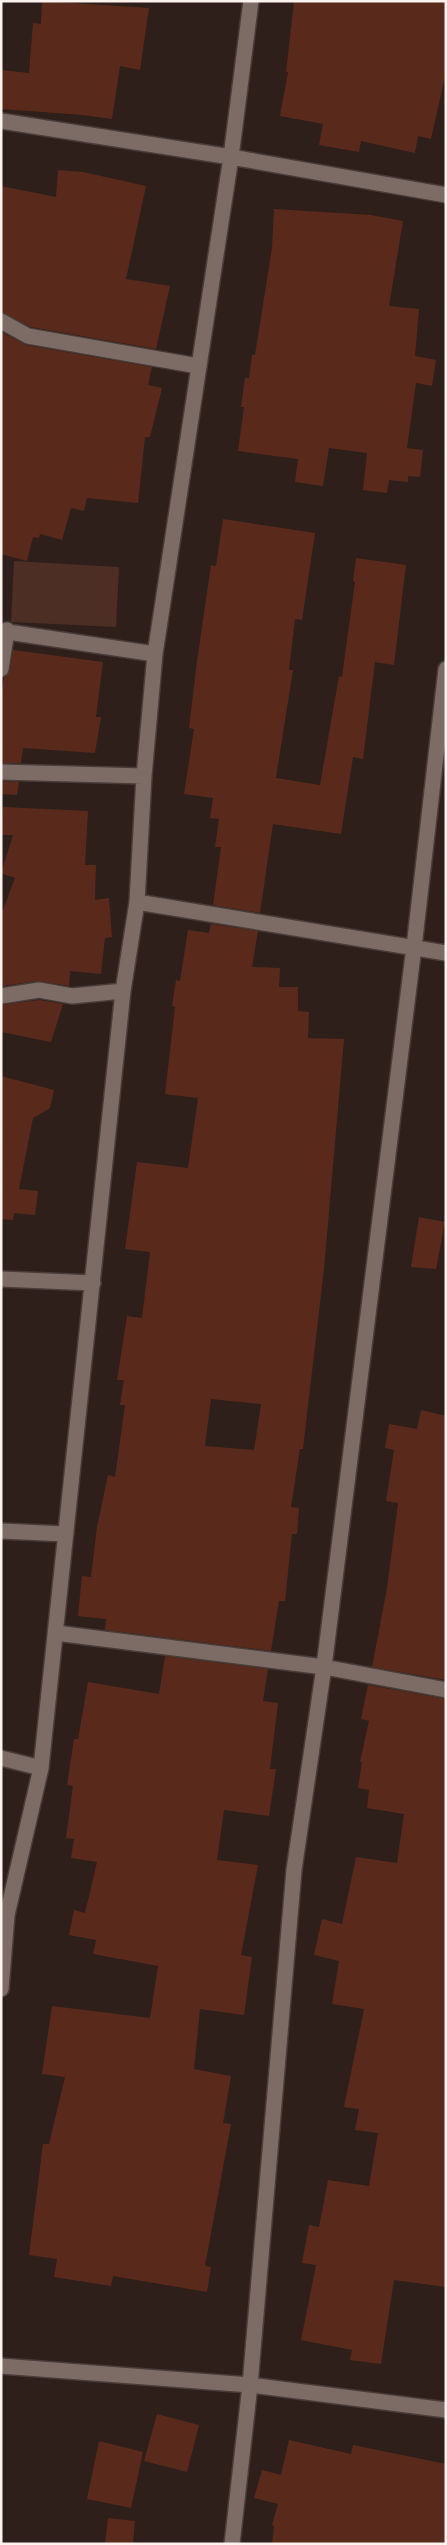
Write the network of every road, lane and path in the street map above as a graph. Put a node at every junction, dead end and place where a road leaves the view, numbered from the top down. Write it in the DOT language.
graph roads {
  1 [pos="251,1"];
  2 [pos="1,120"];
  3 [pos="231,157"];
  4 [pos="446,195"];
  5 [pos="1,321"];
  6 [pos="198,366"];
  7 [pos="4,630"];
  8 [pos="155,654"];
  9 [pos="1,669"];
  10 [pos="446,669"];
  11 [pos="1,772"];
  12 [pos="144,776"];
  13 [pos="137,902"];
  14 [pos="414,947"];
  15 [pos="446,953"];
  16 [pos="123,991"];
  17 [pos="1,996"];
  18 [pos="1,1279"];
  19 [pos="93,1283"];
  20 [pos="1,1531"];
  21 [pos="66,1534"];
  22 [pos="56,1634"];
  23 [pos="324,1667"];
  24 [pos="446,1690"];
  25 [pos="1,1758"];
  26 [pos="41,1768"];
  27 [pos="4,1915"];
  28 [pos="1,1989"];
  29 [pos="1,2366"];
  30 [pos="250,2385"];
  31 [pos="446,2410"];
  32 [pos="232,2544"];
  1 -- 3 [label="street"];
  2 -- 3 [label="street"];
  3 -- 4 [label="street"];
  3 -- 6 [label="street"];
  5 -- 6 [label="street"];
  6 -- 8 [label="street"];
  7 -- 8 [label="street"];
  7 -- 9 [label="street"];
  8 -- 12 [label="street"];
  10 -- 14 [label="street"];
  11 -- 12 [label="street"];
  12 -- 13 [label="street"];
  13 -- 14 [label="street"];
  13 -- 16 [label="street"];
  14 -- 15 [label="street"];
  14 -- 23 [label="street"];
  16 -- 17 [label="street"];
  16 -- 19 [label="street"];
  18 -- 19 [label="street"];
  19 -- 21 [label="street"];
  20 -- 21 [label="street"];
  21 -- 22 [label="street"];
  22 -- 23 [label="street"];
  22 -- 26 [label="street"];
  23 -- 24 [label="street"];
  23 -- 30 [label="street"];
  25 -- 26 [label="street"];
  26 -- 27 [label="street"];
  27 -- 28 [label="street"];
  29 -- 30 [label="street"];
  30 -- 31 [label="street"];
  30 -- 32 [label="street"];
}
